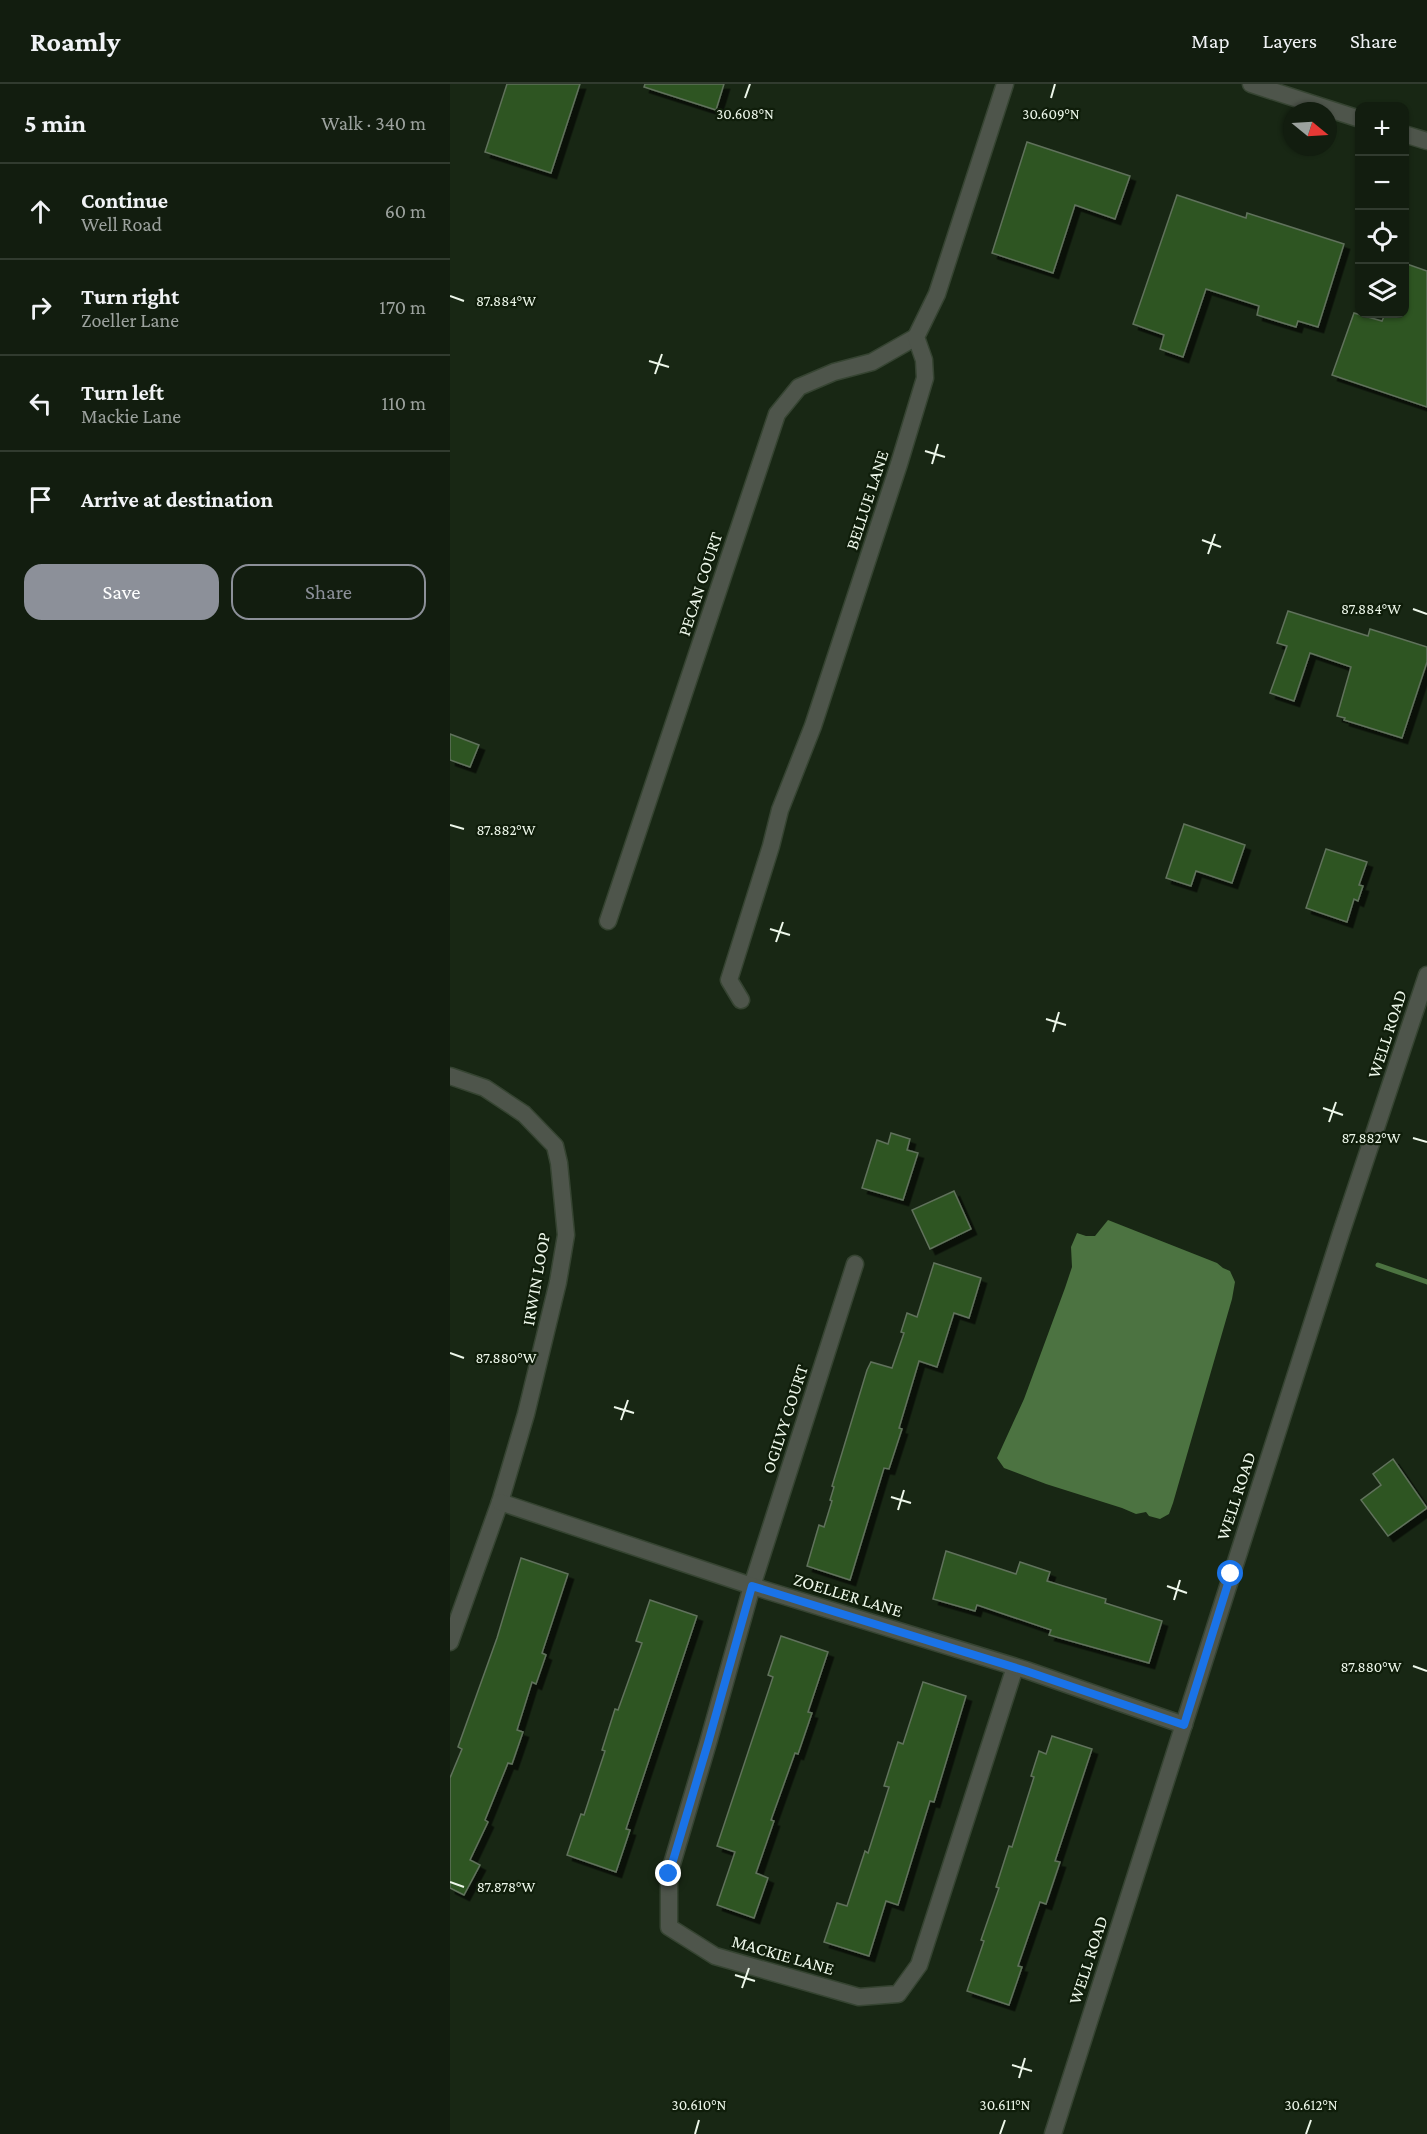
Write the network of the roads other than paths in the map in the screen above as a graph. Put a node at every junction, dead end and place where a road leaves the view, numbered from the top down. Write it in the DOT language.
graph roads {
  1 [pos="1005,84"];
  2 [pos="1251,84"];
  3 [pos="1355,118"];
  4 [pos="1409,136"];
  5 [pos="1427,141"];
  6 [pos="916,337"];
  7 [pos="608,921"];
  8 [pos="1427,975"];
  9 [pos="741,1000"];
  10 [pos="450,1076"];
  11 [pos="855,1264"];
  12 [pos="500,1502"];
  13 [pos="752,1586"];
  14 [pos="450,1642"];
  15 [pos="1015,1667"];
  16 [pos="1184,1725"];
  17 [pos="1053,2134"];
  1 -- 6 [label="street"];
  2 -- 3 [label="street"];
  4 -- 5 [label="street"];
  6 -- 7 [label="street, PECAN COURT"];
  6 -- 9 [label="street, BELLUE LANE"];
  8 -- 16 [label="street, WELL ROAD"];
  10 -- 12 [label="street, IRWIN LOOP"];
  11 -- 13 [label="street, OGILVY COURT"];
  12 -- 13 [label="street, ZOELLER LANE"];
  12 -- 14 [label="street, IRWIN LOOP"];
  13 -- 15 [label="street, ZOELLER LANE"];
  13 -- 15 [label="street, MACKIE LANE"];
  15 -- 16 [label="street, ZOELLER LANE"];
  16 -- 17 [label="street, WELL ROAD"];
}
